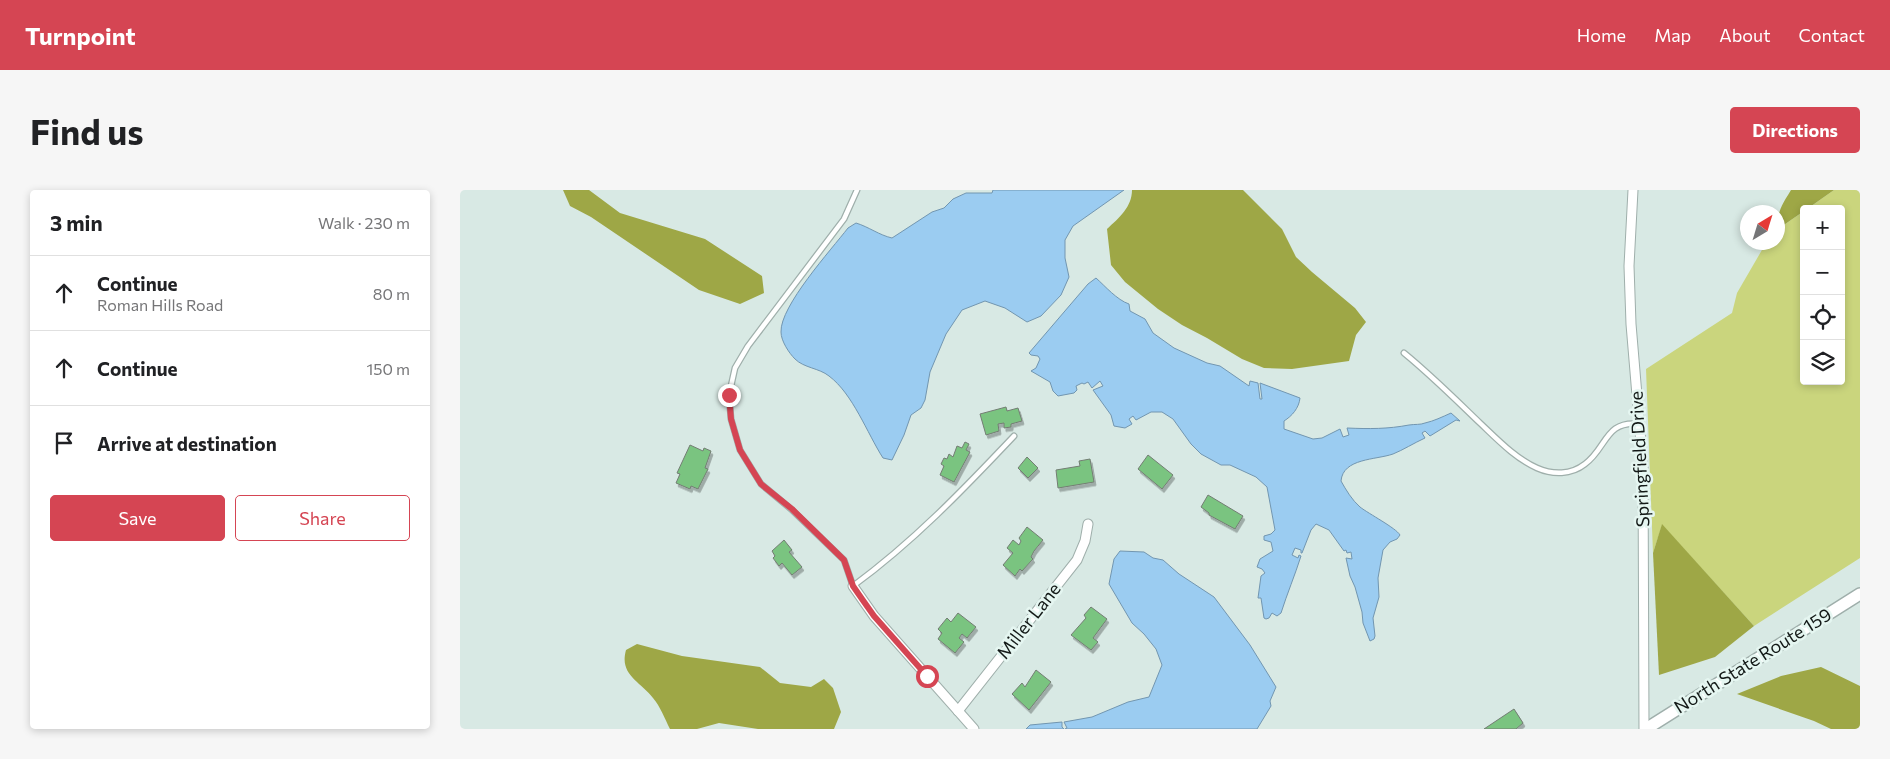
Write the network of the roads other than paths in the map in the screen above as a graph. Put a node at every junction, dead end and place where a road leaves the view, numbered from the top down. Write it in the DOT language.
graph roads {
  1 [pos="858,190"];
  2 [pos="1625,190"];
  3 [pos="1633,194"];
  4 [pos="1404,353"];
  5 [pos="1640,424"];
  6 [pos="1014,436"];
  7 [pos="1088,524"];
  8 [pos="853,586"];
  9 [pos="1860,594"];
  10 [pos="958,711"];
  11 [pos="974,729"];
  12 [pos="1645,729"];
  1 -- 8 [label="lane"];
  2 -- 3 [label="street"];
  3 -- 5 [label="street, Springfield Drive"];
  4 -- 5 [label="lane"];
  5 -- 12 [label="street, Springfield Drive"];
  6 -- 8 [label="lane"];
  7 -- 10 [label="street, Miller Lane"];
  8 -- 10 [label="street"];
  9 -- 12 [label="main road, North State Route 159"];
  10 -- 11 [label="street"];
}
